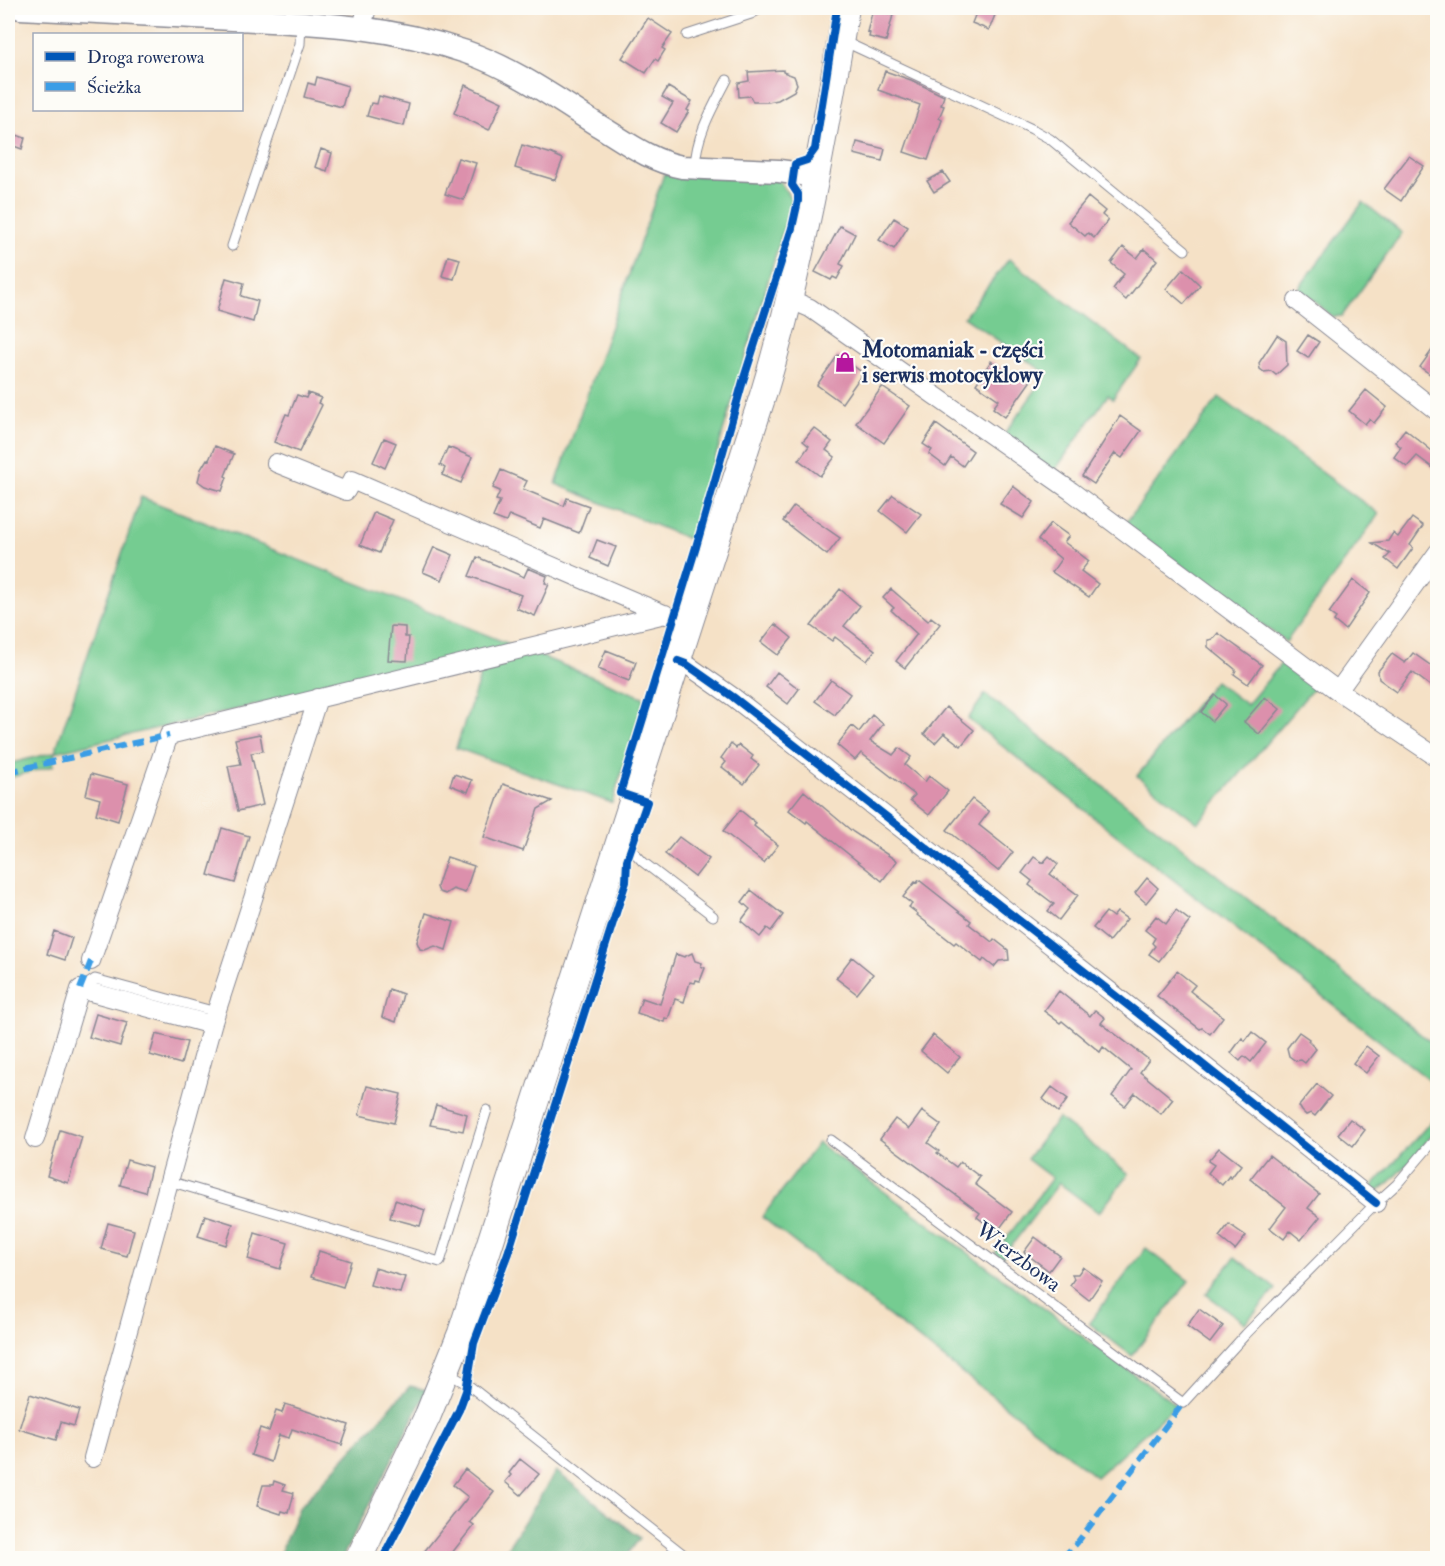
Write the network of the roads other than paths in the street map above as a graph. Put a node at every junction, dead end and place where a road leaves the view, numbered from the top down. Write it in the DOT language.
graph roads {
  1 [pos="20,8"];
  2 [pos="762,8"];
  3 [pos="846,8"];
  4 [pos="365,17"];
  5 [pos="302,22"];
  6 [pos="687,35"];
  7 [pos="841,40"];
  8 [pos="727,80"];
  9 [pos="695,167"];
  10 [pos="816,176"];
  11 [pos="232,246"];
  12 [pos="1185,250"];
  13 [pos="789,299"];
  14 [pos="1297,301"];
  15 [pos="1437,412"];
  16 [pos="276,463"];
  17 [pos="1437,552"];
  18 [pos="665,614"];
  19 [pos="690,624"];
  20 [pos="678,661"];
  21 [pos="1338,691"];
  22 [pos="318,698"];
  23 [pos="1437,758"];
  24 [pos="619,845"];
  25 [pos="713,916"];
  26 [pos="92,961"];
  27 [pos="214,1019"];
  28 [pos="487,1110"];
  29 [pos="1437,1136"];
  30 [pos="35,1140"];
  31 [pos="831,1140"];
  32 [pos="169,1181"];
  33 [pos="1376,1203"];
  34 [pos="446,1373"];
  35 [pos="93,1458"];
  36 [pos="359,1558"];
  37 [pos="687,1558"];
  1 -- 5 [label="street"];
  2 -- 6 [label="lane"];
  3 -- 7 [label="main road"];
  4 -- 5 [label="street"];
  4 -- 9 [label="street"];
  5 -- 11 [label="lane"];
  7 -- 10 [label="main road"];
  7 -- 12 [label="lane"];
  8 -- 9 [label="lane"];
  9 -- 10 [label="street"];
  10 -- 13 [label="main road"];
  13 -- 19 [label="main road"];
  13 -- 21 [label="street"];
  14 -- 15 [label="street"];
  16 -- 18 [label="street"];
  17 -- 21 [label="street"];
  18 -- 19 [label="street"];
  18 -- 22 [label="street"];
  19 -- 20 [label="main road"];
  20 -- 24 [label="main road"];
  20 -- 33 [label="street"];
  21 -- 23 [label="street"];
  22 -- 26 [label="street"];
  22 -- 27 [label="street"];
  24 -- 25 [label="lane"];
  24 -- 34 [label="main road"];
  27 -- 30 [label="street"];
  27 -- 32 [label="street"];
  28 -- 32 [label="lane"];
  29 -- 33 [label="lane"];
  31 -- 33 [label="lane, Wierzbowa"];
  32 -- 35 [label="street"];
  34 -- 36 [label="main road"];
  34 -- 37 [label="lane"];
}
